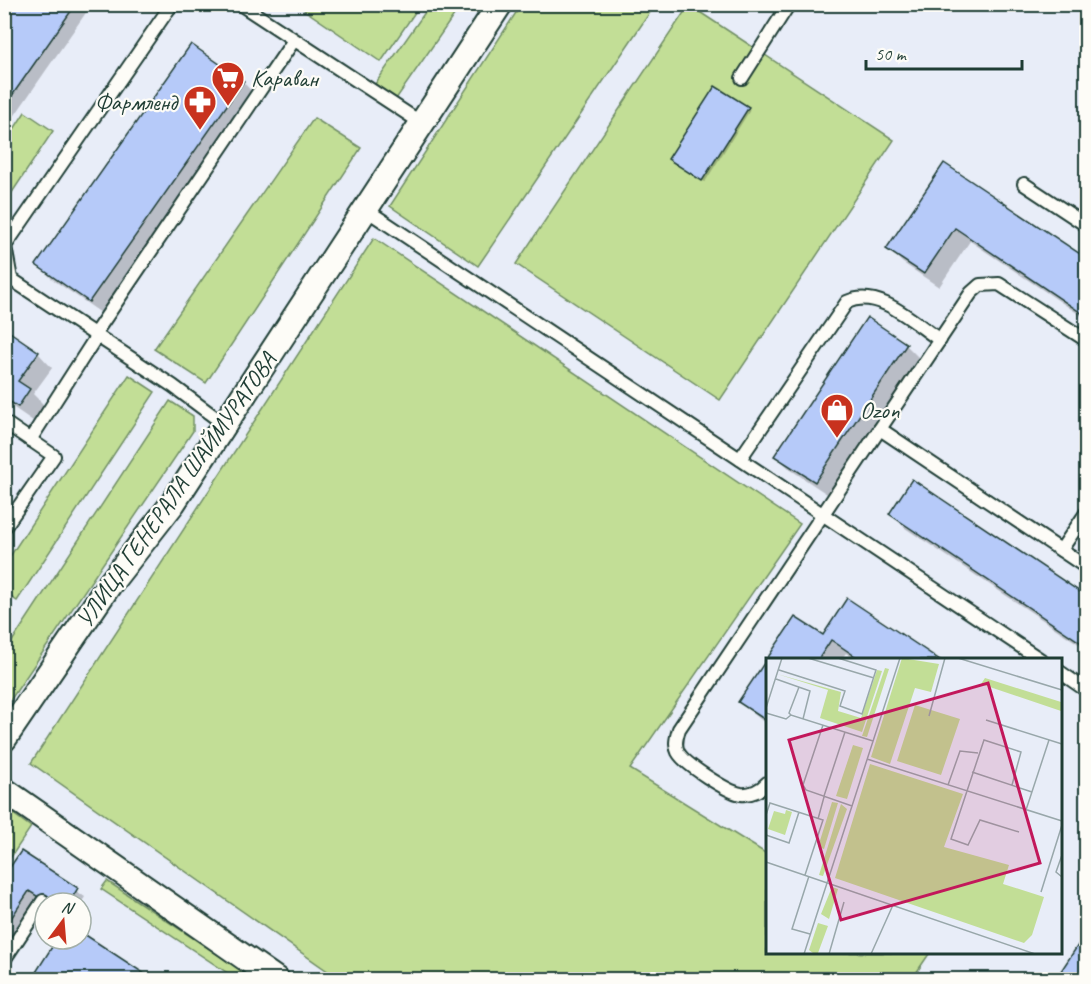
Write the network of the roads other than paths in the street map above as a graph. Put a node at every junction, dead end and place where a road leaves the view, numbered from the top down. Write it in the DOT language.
graph roads {
  1 [pos="172,4"];
  2 [pos="240,4"];
  3 [pos="501,4"];
  4 [pos="789,4"];
  5 [pos="294,40"];
  6 [pos="742,78"];
  7 [pos="423,124"];
  8 [pos="1024,184"];
  9 [pos="365,209"];
  10 [pos="1086,225"];
  11 [pos="95,336"];
  12 [pos="940,340"];
  13 [pos="1086,340"];
  14 [pos="4,422"];
  15 [pos="224,424"];
  16 [pos="880,429"];
  17 [pos="30,440"];
  18 [pos="740,459"];
  19 [pos="1086,513"];
  20 [pos="823,514"];
  21 [pos="4,528"];
  22 [pos="1061,550"];
  23 [pos="1086,567"];
  24 [pos="1038,658"];
  25 [pos="1061,673"];
  26 [pos="1086,690"];
  27 [pos="4,739"];
  28 [pos="766,784"];
  29 [pos="4,790"];
  30 [pos="33,916"];
  31 [pos="4,960"];
  32 [pos="277,980"];
  1 -- 11 [label="lane"];
  2 -- 5 [label="lane"];
  3 -- 7 [label="street, УЛИЦА ГЕНЕРАЛА ШАЙМУРАТОВА"];
  4 -- 6 [label="lane"];
  5 -- 7 [label="lane"];
  5 -- 11 [label="lane"];
  7 -- 9 [label="street, УЛИЦА ГЕНЕРАЛА ШАЙМУРАТОВА"];
  8 -- 10 [label="lane"];
  9 -- 15 [label="street, УЛИЦА ГЕНЕРАЛА ШАЙМУРАТОВА"];
  9 -- 18 [label="lane"];
  11 -- 15 [label="lane"];
  11 -- 17 [label="lane"];
  12 -- 13 [label="lane"];
  12 -- 16 [label="lane"];
  12 -- 18 [label="lane"];
  14 -- 17 [label="lane"];
  15 -- 27 [label="street, УЛИЦА ГЕНЕРАЛА ШАЙМУРАТОВА"];
  16 -- 20 [label="lane"];
  16 -- 22 [label="lane"];
  17 -- 21 [label="lane"];
  18 -- 20 [label="lane"];
  19 -- 22 [label="lane"];
  20 -- 24 [label="lane"];
  20 -- 28 [label="lane"];
  22 -- 23 [label="lane"];
  25 -- 26 [label="lane"];
  29 -- 32 [label="street"];
  30 -- 31 [label="lane"];
}
